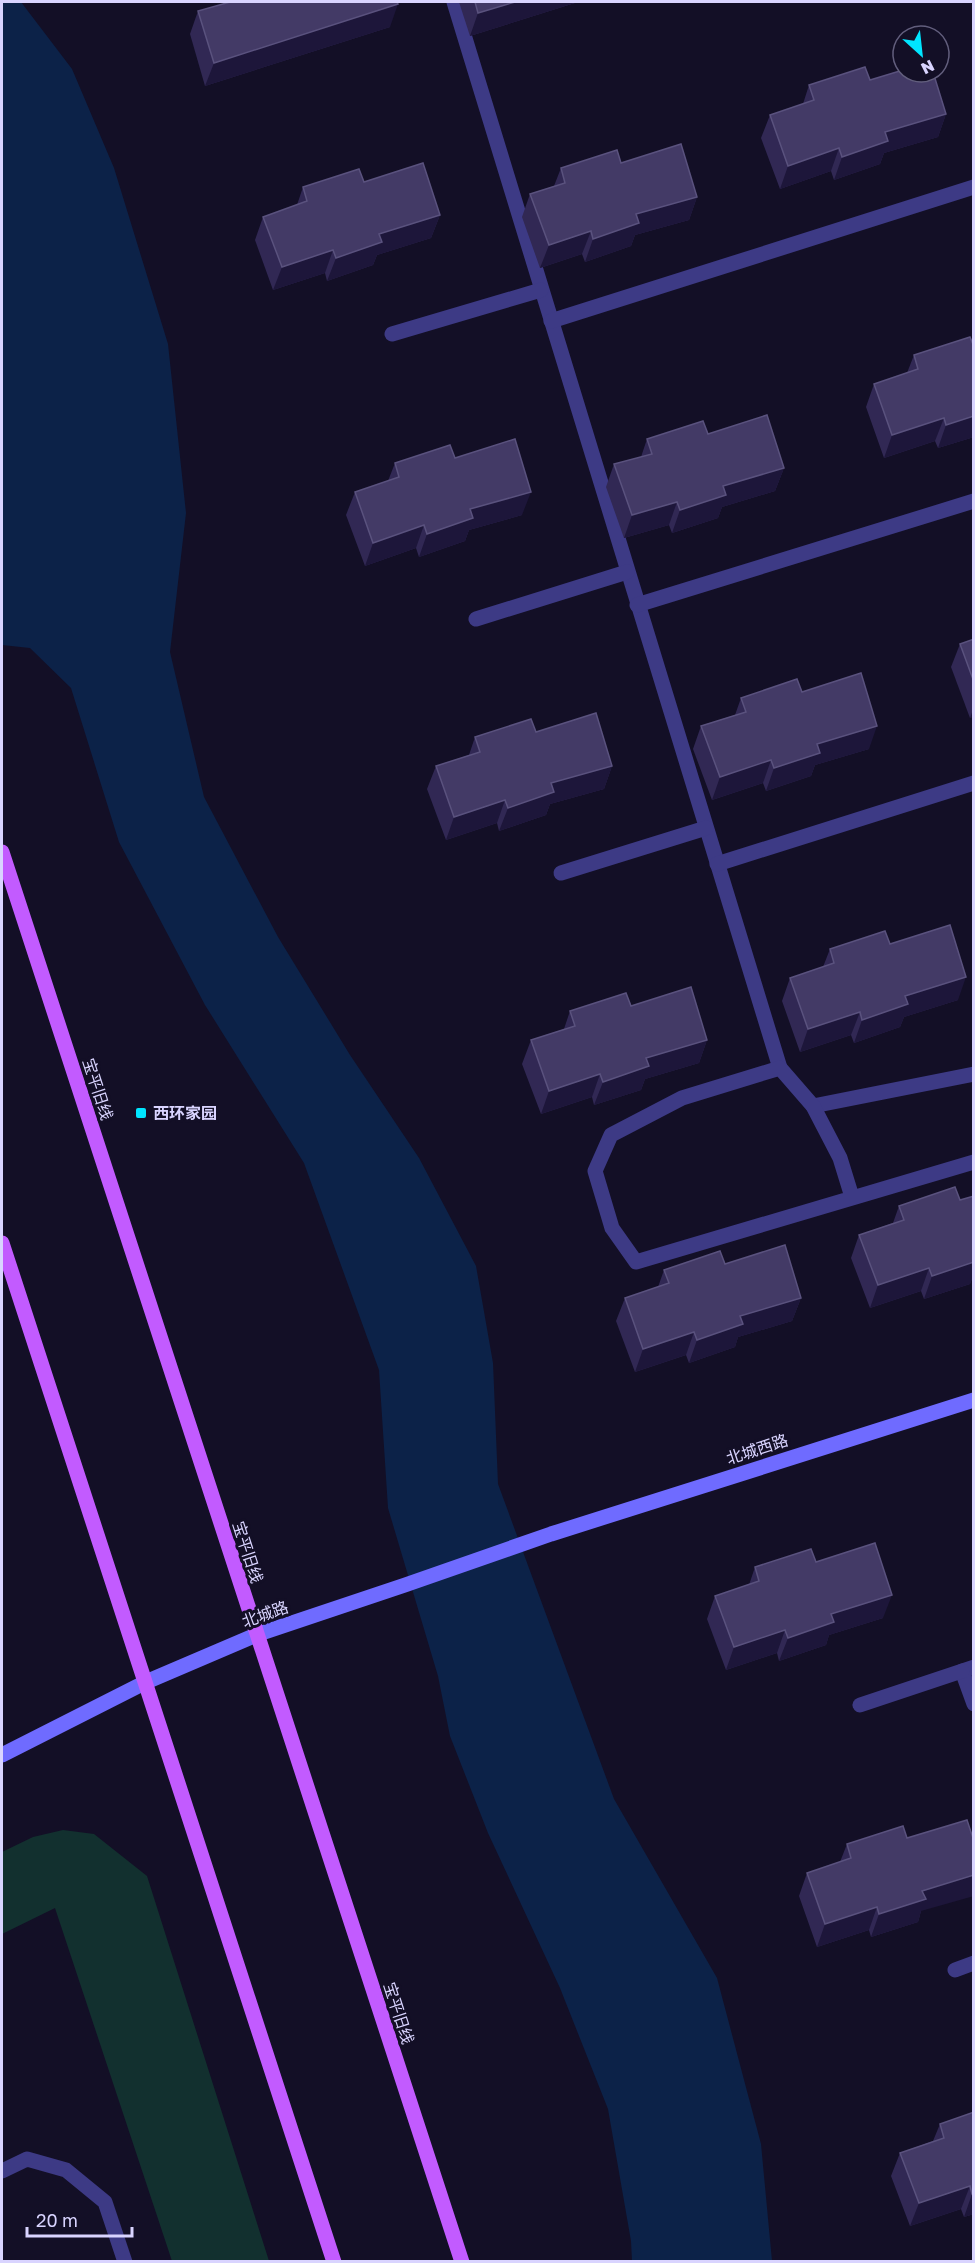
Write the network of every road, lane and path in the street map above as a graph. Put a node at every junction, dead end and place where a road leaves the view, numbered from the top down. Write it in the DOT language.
graph roads {
  1 [pos="454,2"];
  2 [pos="974,187"];
  3 [pos="541,290"];
  4 [pos="551,321"];
  5 [pos="392,334"];
  6 [pos="974,501"];
  7 [pos="627,572"];
  8 [pos="638,605"];
  9 [pos="476,619"];
  10 [pos="974,783"];
  11 [pos="706,828"];
  12 [pos="2,852"];
  13 [pos="717,864"];
  14 [pos="561,873"];
  15 [pos="780,1068"];
  16 [pos="974,1074"];
  17 [pos="813,1106"];
  18 [pos="974,1162"];
  19 [pos="852,1197"];
  20 [pos="2,1243"];
  21 [pos="974,1400"];
  22 [pos="551,1533"];
  23 [pos="256,1635"];
  24 [pos="968,1669"];
  25 [pos="146,1683"];
  26 [pos="974,1704"];
  27 [pos="860,1705"];
  28 [pos="2,1755"];
  29 [pos="974,1963"];
  30 [pos="955,1970"];
  31 [pos="2,2171"];
  32 [pos="125,2262"];
  33 [pos="334,2262"];
  34 [pos="462,2262"];
  1 -- 3 [label="street"];
  2 -- 4 [label="street"];
  3 -- 4 [label="street"];
  3 -- 5 [label="street"];
  4 -- 7 [label="street"];
  6 -- 8 [label="street"];
  7 -- 8 [label="street"];
  7 -- 9 [label="street"];
  8 -- 11 [label="street"];
  10 -- 13 [label="street"];
  11 -- 13 [label="street"];
  11 -- 14 [label="street"];
  12 -- 23 [label="main road, 宝平旧线"];
  13 -- 15 [label="street"];
  15 -- 17 [label="street"];
  15 -- 19 [label="street"];
  16 -- 17 [label="street"];
  17 -- 19 [label="street"];
  18 -- 19 [label="street"];
  20 -- 25 [label="main road"];
  21 -- 22 [label="street, 北城西路"];
  22 -- 23 [label="street, 北城路"];
  23 -- 25 [label="street, 北城路"];
  23 -- 34 [label="main road, 宝平旧线"];
  24 -- 26 [label="street"];
  24 -- 27 [label="street"];
  25 -- 28 [label="street, 北城路"];
  25 -- 33 [label="main road"];
  29 -- 30 [label="street"];
  31 -- 32 [label="street"];
}
